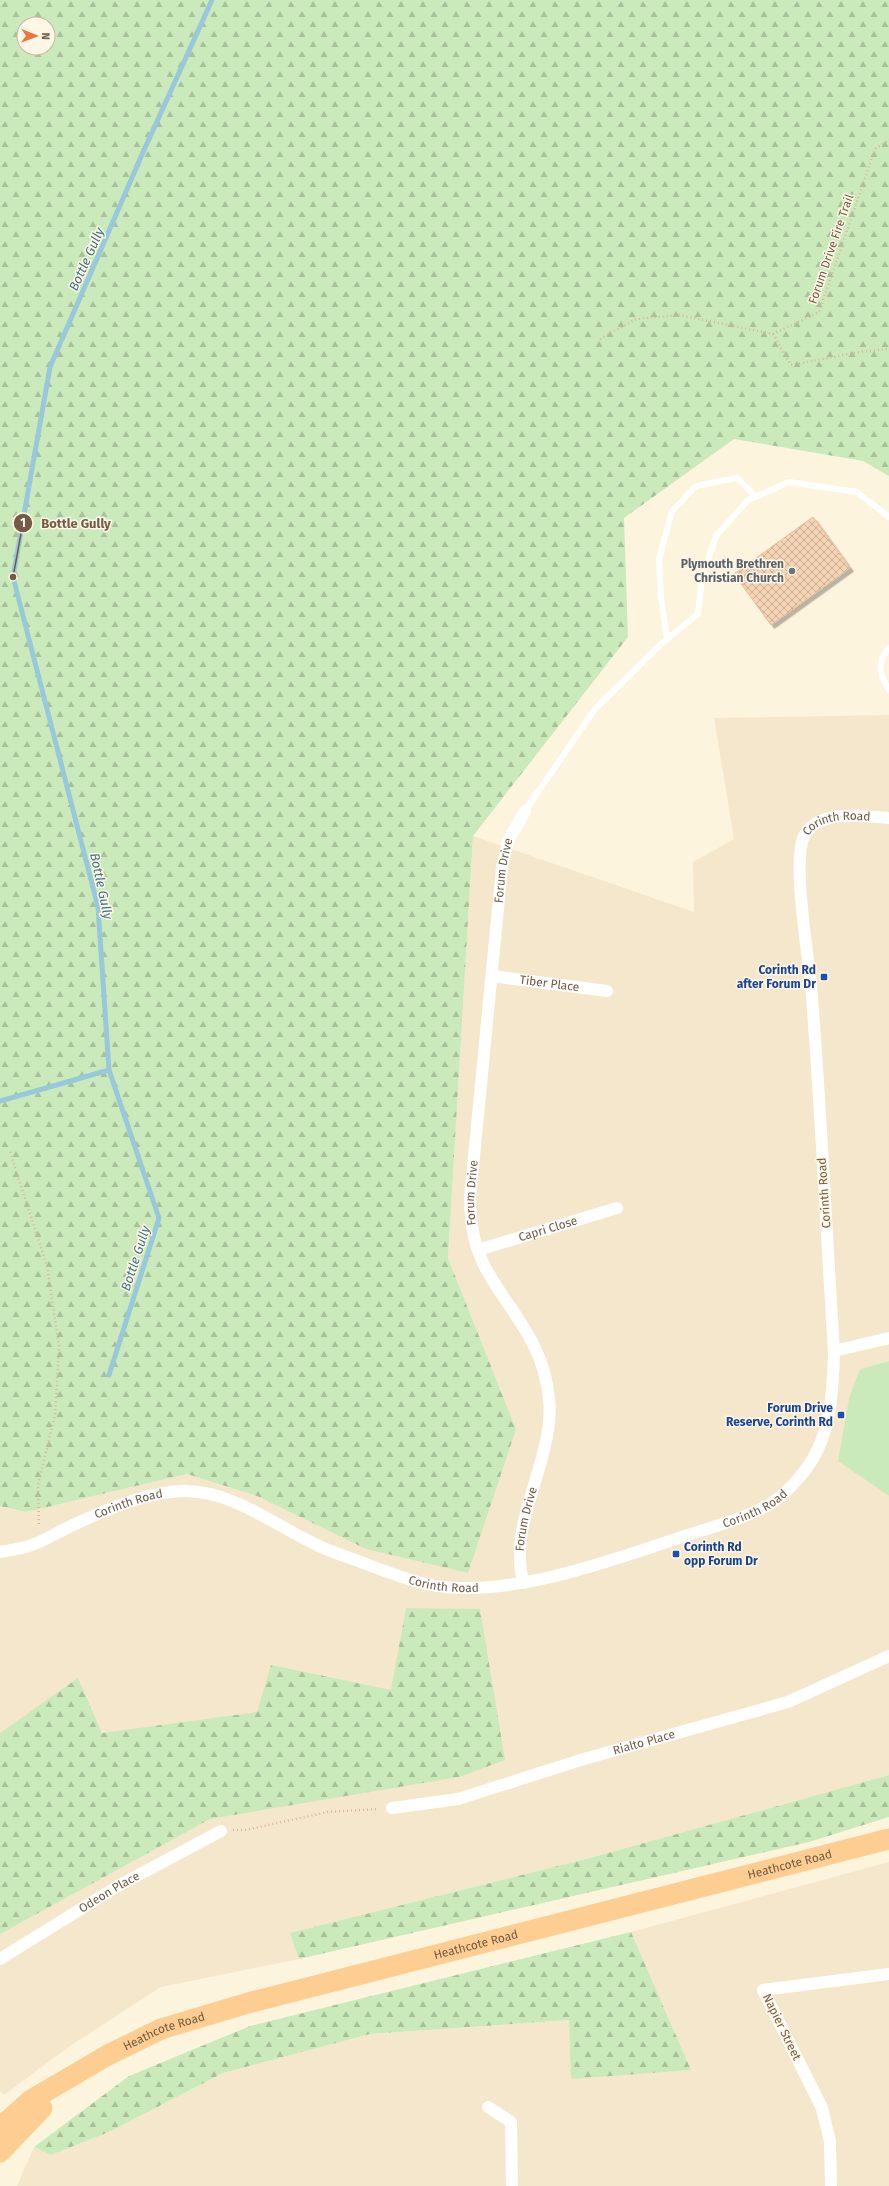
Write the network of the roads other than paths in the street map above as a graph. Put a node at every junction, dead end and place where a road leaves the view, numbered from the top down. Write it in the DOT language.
graph roads {
  1 [pos="756,497"];
  2 [pos="889,517"];
  3 [pos="667,639"];
  4 [pos="889,648"];
  5 [pos="889,690"];
  6 [pos="525,810"];
  7 [pos="889,818"];
  8 [pos="492,976"];
  9 [pos="607,991"];
  10 [pos="617,1208"];
  11 [pos="478,1250"];
  12 [pos="889,1338"];
  13 [pos="834,1351"];
  14 [pos="0,1552"];
  15 [pos="524,1583"];
  16 [pos="889,1656"];
  17 [pos="392,1808"];
  18 [pos="221,1831"];
  19 [pos="889,1839"];
  20 [pos="0,1959"];
  21 [pos="889,1974"];
  22 [pos="74,2076"];
  23 [pos="488,2107"];
  24 [pos="0,2128"];
  25 [pos="0,2152"];
  26 [pos="512,2186"];
  27 [pos="831,2186"];
  1 -- 2 [label="lane"];
  1 -- 3 [label="lane"];
  1 -- 3 [label="lane"];
  3 -- 6 [label="lane"];
  4 -- 5 [label="lane"];
  6 -- 8 [label="street, Forum Drive"];
  7 -- 13 [label="street, Corinth Road"];
  8 -- 9 [label="street, Tiber Place"];
  8 -- 11 [label="street, Forum Drive"];
  10 -- 11 [label="street, Capri Close"];
  11 -- 15 [label="street, Forum Drive"];
  12 -- 13 [label="street"];
  13 -- 15 [label="street, Corinth Road"];
  14 -- 15 [label="street, Corinth Road"];
  16 -- 17 [label="street, Rialto Place"];
  18 -- 20 [label="street, Odeon Place"];
  19 -- 22 [label="highway, Heathcote Road"];
  21 -- 27 [label="street, Napier Street"];
  22 -- 24 [label="highway, Heathcote Road"];
  22 -- 25 [label="highway, Heathcote Road"];
  23 -- 26 [label="street"];
}
